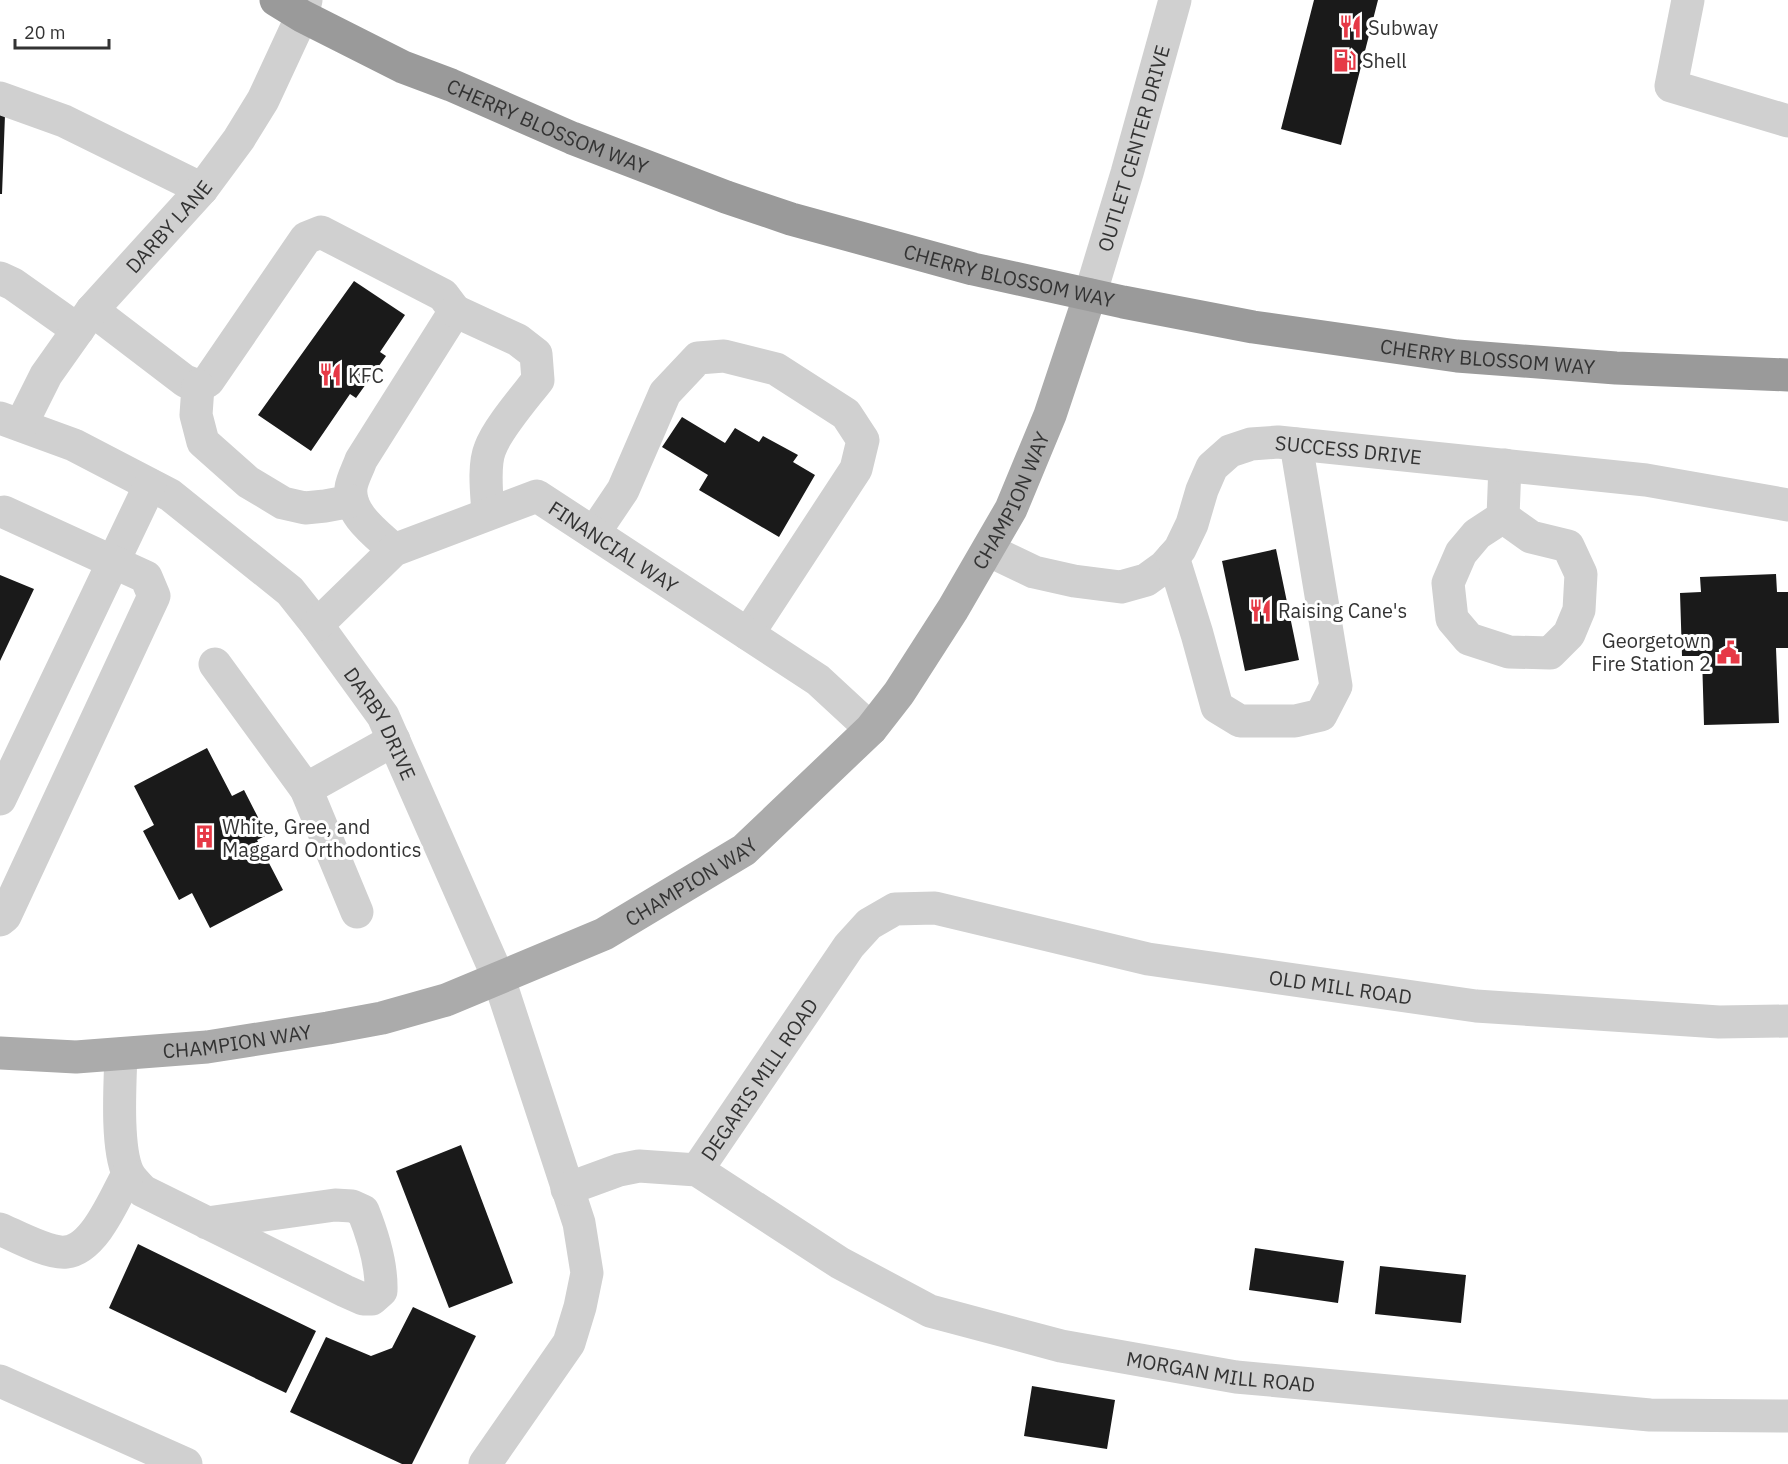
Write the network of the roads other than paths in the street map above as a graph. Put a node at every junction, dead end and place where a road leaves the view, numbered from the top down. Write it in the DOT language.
graph roads {
  1 [pos="1175,0"];
  2 [pos="1688,0"];
  3 [pos="295,5"];
  4 [pos="0,98"];
  5 [pos="1788,121"];
  6 [pos="202,189"];
  7 [pos="0,278"];
  8 [pos="1090,295"];
  9 [pos="455,311"];
  10 [pos="85,320"];
  11 [pos="1788,375"];
  12 [pos="198,386"];
  13 [pos="10,421"];
  14 [pos="1296,444"];
  15 [pos="1505,465"];
  16 [pos="150,485"];
  17 [pos="352,501"];
  18 [pos="1788,505"];
  19 [pos="4,512"];
  20 [pos="488,514"];
  21 [pos="1503,517"];
  22 [pos="594,533"];
  23 [pos="394,550"];
  24 [pos="988,550"];
  25 [pos="1173,557"];
  26 [pos="114,563"];
  27 [pos="318,625"];
  28 [pos="748,634"];
  29 [pos="215,664"];
  30 [pos="871,729"];
  31 [pos="394,740"];
  32 [pos="306,789"];
  33 [pos="0,799"];
  34 [pos="900,908"];
  35 [pos="357,912"];
  36 [pos="0,920"];
  37 [pos="499,979"];
  38 [pos="1788,1021"];
  39 [pos="0,1053"];
  40 [pos="121,1054"];
  41 [pos="697,1170"];
  42 [pos="128,1174"];
  43 [pos="567,1189"];
  44 [pos="207,1222"];
  45 [pos="0,1229"];
  46 [pos="0,1380"];
  47 [pos="1788,1416"];
  48 [pos="181,1463"];
  49 [pos="485,1464"];
  1 -- 8 [label="street, OUTLET CENTER DRIVE"];
  2 -- 5 [label="street"];
  3 -- 6 [label="street, DARBY LANE"];
  3 -- 8 [label="highway, CHERRY BLOSSOM WAY"];
  4 -- 6 [label="street"];
  6 -- 10 [label="street, DARBY LANE"];
  7 -- 10 [label="street"];
  8 -- 11 [label="highway, CHERRY BLOSSOM WAY"];
  8 -- 24 [label="main road, CHAMPION WAY"];
  9 -- 12 [label="street"];
  9 -- 17 [label="street"];
  9 -- 20 [label="street"];
  10 -- 12 [label="street"];
  10 -- 13 [label="street, DARBY LANE"];
  12 -- 17 [label="street"];
  13 -- 16 [label="street, DARBY DRIVE"];
  14 -- 15 [label="street, SUCCESS DRIVE"];
  14 -- 25 [label="street, SUCCESS DRIVE"];
  14 -- 25 [label="street"];
  15 -- 18 [label="street, SUCCESS DRIVE"];
  15 -- 21 [label="street"];
  16 -- 26 [label="street"];
  16 -- 27 [label="street, DARBY DRIVE"];
  17 -- 23 [label="street"];
  19 -- 26 [label="street"];
  20 -- 22 [label="street, FINANCIAL WAY"];
  20 -- 23 [label="street, FINANCIAL WAY"];
  21 -- 21 [label="street"];
  22 -- 28 [label="street, FINANCIAL WAY"];
  22 -- 28 [label="street"];
  23 -- 27 [label="street, FINANCIAL WAY"];
  24 -- 25 [label="street, SUCCESS DRIVE"];
  24 -- 30 [label="main road, CHAMPION WAY"];
  26 -- 33 [label="street"];
  26 -- 36 [label="street"];
  27 -- 31 [label="street, DARBY DRIVE"];
  28 -- 30 [label="street, FINANCIAL WAY"];
  29 -- 32 [label="street"];
  30 -- 37 [label="main road, CHAMPION WAY"];
  31 -- 32 [label="street"];
  31 -- 37 [label="street, DARBY DRIVE"];
  32 -- 35 [label="street"];
  34 -- 38 [label="street, OLD MILL ROAD"];
  34 -- 41 [label="street, DEGARIS MILL ROAD"];
  37 -- 40 [label="main road, CHAMPION WAY"];
  37 -- 43 [label="street, DARBY DRIVE"];
  39 -- 40 [label="main road, CHAMPION WAY"];
  40 -- 42 [label="street"];
  41 -- 43 [label="street, DEGARIS MILL ROAD"];
  41 -- 47 [label="street, MORGAN MILL ROAD"];
  42 -- 44 [label="street"];
  42 -- 45 [label="street"];
  43 -- 49 [label="street"];
  44 -- 44 [label="street"];
  46 -- 48 [label="street"];
}
